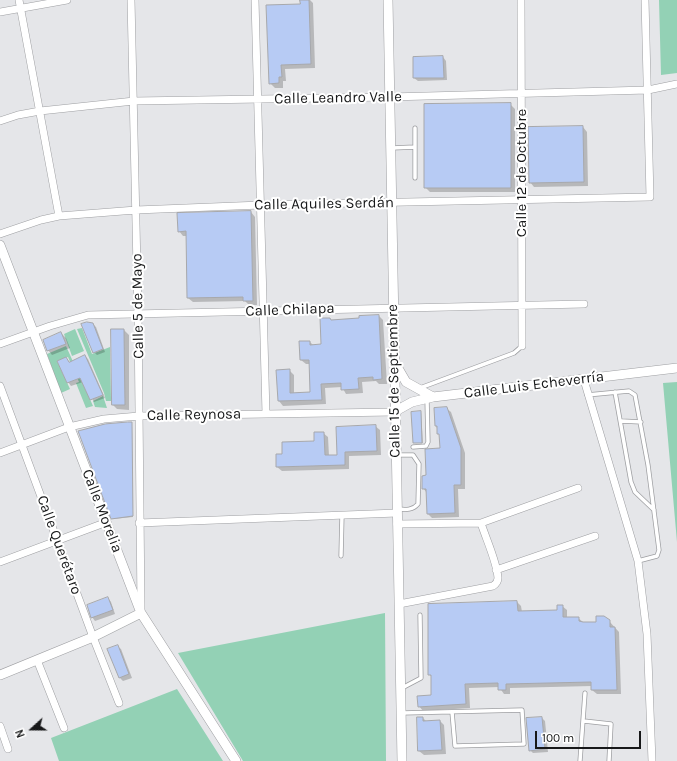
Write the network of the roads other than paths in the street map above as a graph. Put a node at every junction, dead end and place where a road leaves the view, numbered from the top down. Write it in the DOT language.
graph roads {
  1 [pos="67,0"];
  2 [pos="131,0"];
  3 [pos="255,0"];
  4 [pos="388,0"];
  5 [pos="521,0"];
  6 [pos="646,0"];
  7 [pos="20,4"];
  8 [pos="0,12"];
  9 [pos="677,84"];
  10 [pos="648,90"];
  11 [pos="522,94"];
  12 [pos="390,97"];
  13 [pos="258,100"];
  14 [pos="134,101"];
  15 [pos="40,111"];
  16 [pos="0,121"];
  17 [pos="415,128"];
  18 [pos="415,147"];
  19 [pos="390,149"];
  20 [pos="415,178"];
  21 [pos="522,198"];
  22 [pos="391,203"];
  23 [pos="261,205"];
  24 [pos="136,210"];
  25 [pos="59,216"];
  26 [pos="0,234"];
  27 [pos="0,245"];
  28 [pos="584,304"];
  29 [pos="523,305"];
  30 [pos="393,307"];
  31 [pos="264,312"];
  32 [pos="138,313"];
  33 [pos="33,332"];
  34 [pos="0,344"];
  35 [pos="522,346"];
  36 [pos="394,359"];
  37 [pos="677,368"];
  38 [pos="584,380"];
  39 [pos="0,386"];
  40 [pos="417,389"];
  41 [pos="615,392"];
  42 [pos="587,395"];
  43 [pos="430,397"];
  44 [pos="394,412"];
  45 [pos="266,414"];
  46 [pos="139,416"];
  47 [pos="622,421"];
  48 [pos="641,422"];
  49 [pos="69,427"];
  50 [pos="22,445"];
  51 [pos="413,447"];
  52 [pos="0,453"];
  53 [pos="395,455"];
  54 [pos="578,488"];
  55 [pos="654,510"];
  56 [pos="397,511"];
  57 [pos="342,515"];
  58 [pos="107,522"];
  59 [pos="140,523"];
  60 [pos="481,523"];
  61 [pos="397,524"];
  62 [pos="595,536"];
  63 [pos="57,540"];
  64 [pos="341,556"];
  65 [pos="638,561"];
  66 [pos="0,562"];
  67 [pos="496,570"];
  68 [pos="399,604"];
  69 [pos="141,613"];
  70 [pos="420,615"];
  71 [pos="93,637"];
  72 [pos="37,660"];
  73 [pos="0,675"];
  74 [pos="400,688"];
  75 [pos="585,693"];
  76 [pos="120,703"];
  77 [pos="452,712"];
  78 [pos="401,713"];
  79 [pos="584,721"];
  80 [pos="0,726"];
  81 [pos="64,728"];
  82 [pos="8,750"];
  83 [pos="236,761"];
  84 [pos="402,761"];
  85 [pos="580,761"];
  86 [pos="609,761"];
  87 [pos="652,761"];
  1 -- 7 [label="street"];
  2 -- 14 [label="street, Calle 5 de Mayo"];
  3 -- 13 [label="street"];
  4 -- 12 [label="street, Calle 15 de Septiembre"];
  5 -- 11 [label="street, Calle 12 de Octubre"];
  6 -- 10 [label="street"];
  7 -- 8 [label="street"];
  7 -- 15 [label="street"];
  9 -- 10 [label="street, Calle Leandro Valle"];
  10 -- 11 [label="street, Calle Leandro Valle"];
  10 -- 21 [label="street, Calle Aquiles Serdán"];
  11 -- 12 [label="street, Calle Leandro Valle"];
  11 -- 21 [label="street, Calle 12 de Octubre"];
  12 -- 13 [label="street, Calle Leandro Valle"];
  12 -- 19 [label="street, Calle 15 de Septiembre"];
  13 -- 14 [label="street, Calle Leandro Valle"];
  13 -- 23 [label="street"];
  14 -- 15 [label="street, Calle Leandro Valle"];
  14 -- 24 [label="street, Calle 5 de Mayo"];
  15 -- 16 [label="street, Calle Leandro Valle"];
  15 -- 25 [label="street"];
  17 -- 18 [label="lane"];
  18 -- 19 [label="lane"];
  18 -- 20 [label="lane"];
  19 -- 22 [label="street, Calle 15 de Septiembre"];
  21 -- 22 [label="street, Calle Aquiles Serdán"];
  21 -- 29 [label="street, Calle 12 de Octubre"];
  22 -- 23 [label="street, Calle Aquiles Serdán"];
  22 -- 30 [label="street, Calle 15 de Septiembre"];
  23 -- 24 [label="street, Calle Aquiles Serdán"];
  23 -- 31 [label="street"];
  24 -- 25 [label="street, Calle Aquiles Serdán"];
  24 -- 32 [label="street, Calle 5 de Mayo"];
  25 -- 26 [label="street, Calle Aquiles Serdán"];
  27 -- 33 [label="street, Calle Morelia"];
  28 -- 29 [label="street, Calle Chilapa"];
  29 -- 30 [label="street, Calle Chilapa"];
  29 -- 35 [label="street, Calle 12 de Octubre"];
  30 -- 31 [label="street, Calle Chilapa"];
  30 -- 36 [label="street, Calle 15 de Septiembre"];
  31 -- 32 [label="street, Calle Chilapa"];
  31 -- 45 [label="street"];
  32 -- 33 [label="street, Calle Chilapa"];
  32 -- 46 [label="street, Calle 5 de Mayo"];
  33 -- 34 [label="street, Calle Chilapa"];
  33 -- 49 [label="street, Calle Morelia"];
  35 -- 40 [label="lane"];
  36 -- 40 [label="street"];
  36 -- 44 [label="street, Calle 15 de Septiembre"];
  37 -- 38 [label="street, Calle Luis Echeverría"];
  38 -- 42 [label="street"];
  38 -- 43 [label="street, Calle Luis Echeverría"];
  39 -- 50 [label="street, Calle Querétaro"];
  40 -- 43 [label="street"];
  41 -- 42 [label="lane"];
  41 -- 47 [label="lane"];
  41 -- 48 [label="lane"];
  42 -- 65 [label="street"];
  43 -- 44 [label="street, Calle Luis Echeverría"];
  43 -- 51 [label="lane"];
  44 -- 45 [label="street, Calle Reynosa"];
  44 -- 53 [label="street, Calle 15 de Septiembre"];
  45 -- 46 [label="street, Calle Reynosa"];
  46 -- 49 [label="street, Calle Reynosa"];
  46 -- 59 [label="street, Calle 5 de Mayo"];
  47 -- 48 [label="lane"];
  47 -- 55 [label="lane"];
  48 -- 55 [label="lane"];
  49 -- 50 [label="street, Calle Reynosa"];
  49 -- 58 [label="street, Calle Morelia"];
  50 -- 52 [label="street, Calle Reynosa"];
  50 -- 63 [label="street, Calle Querétaro"];
  53 -- 56 [label="street, Calle 15 de Septiembre"];
  53 -- 56 [label="lane"];
  54 -- 60 [label="street"];
  55 -- 65 [label="lane"];
  56 -- 57 [label="street"];
  56 -- 61 [label="street, Calle 15 de Septiembre"];
  57 -- 59 [label="street"];
  57 -- 64 [label="lane"];
  58 -- 63 [label="street"];
  58 -- 69 [label="street, Calle Morelia"];
  59 -- 69 [label="street, Calle 5 de Mayo"];
  60 -- 61 [label="street"];
  60 -- 67 [label="street"];
  61 -- 68 [label="street, Calle 15 de Septiembre"];
  62 -- 67 [label="street"];
  63 -- 66 [label="street"];
  63 -- 71 [label="street, Calle Querétaro"];
  65 -- 87 [label="street"];
  67 -- 68 [label="street"];
  68 -- 74 [label="street, Calle 15 de Septiembre"];
  69 -- 71 [label="street"];
  69 -- 83 [label="street, Calle Morelia"];
  70 -- 74 [label="lane"];
  71 -- 72 [label="street"];
  71 -- 76 [label="street, Calle Querétaro"];
  72 -- 73 [label="street"];
  72 -- 81 [label="street"];
  74 -- 78 [label="street, Calle 15 de Septiembre"];
  75 -- 79 [label="lane"];
  77 -- 77 [label="lane"];
  77 -- 78 [label="lane"];
  78 -- 84 [label="street, Calle 15 de Septiembre"];
  79 -- 85 [label="lane"];
  79 -- 86 [label="lane"];
  80 -- 82 [label="street"];
}
